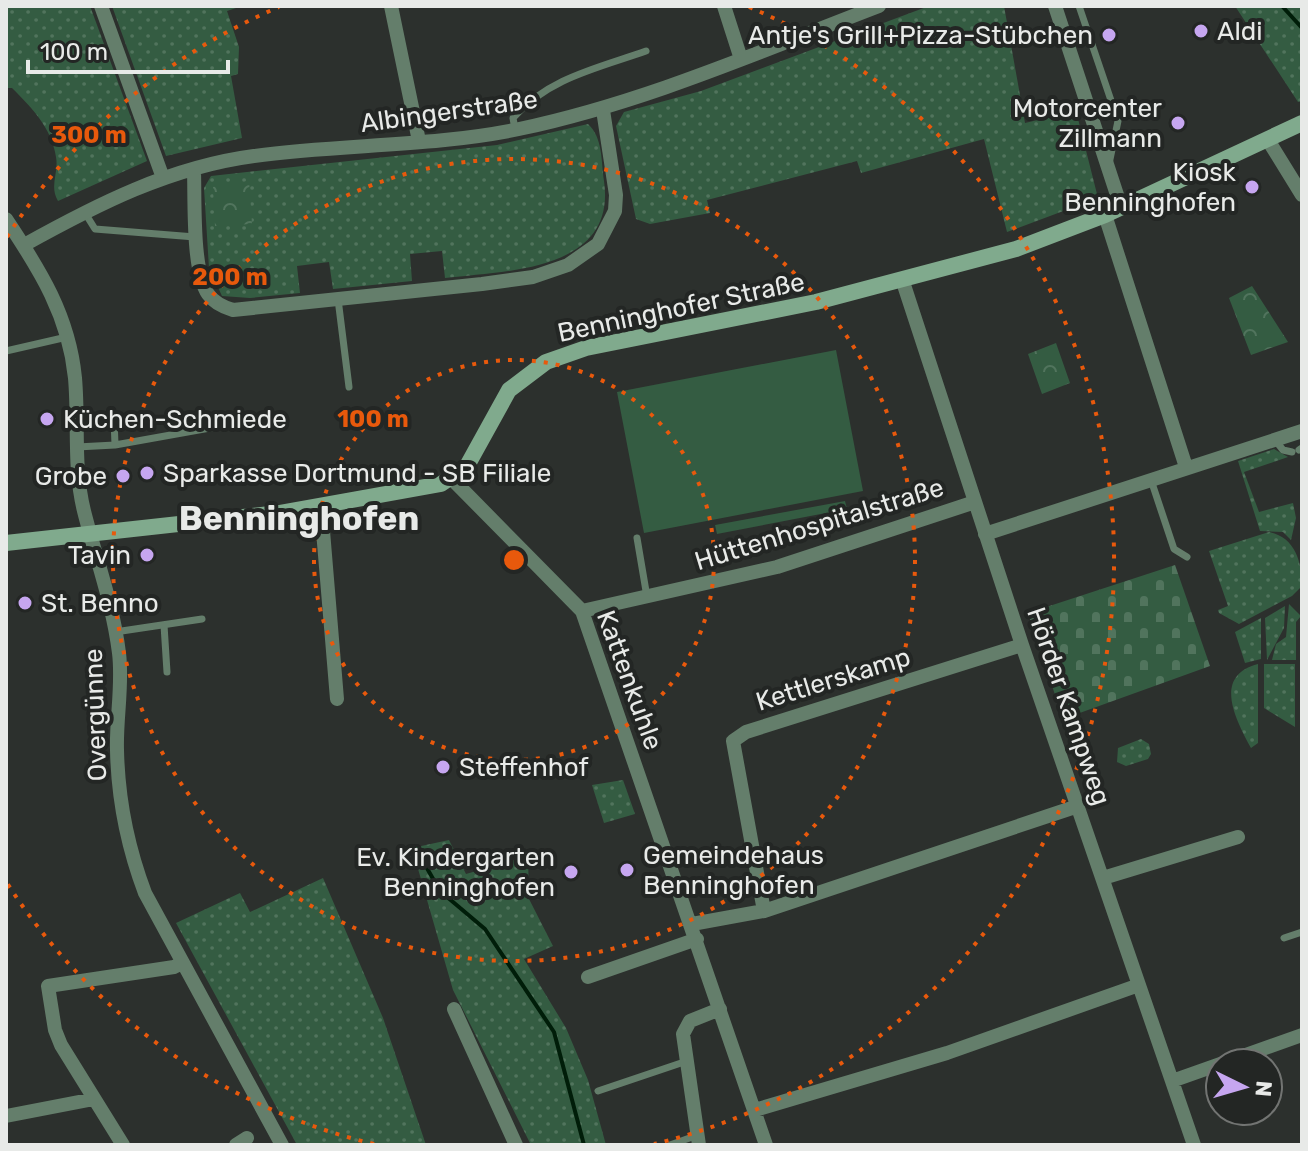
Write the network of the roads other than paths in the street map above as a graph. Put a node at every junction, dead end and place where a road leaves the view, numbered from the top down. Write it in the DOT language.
graph roads {
  1 [pos="101,6"];
  2 [pos="391,6"];
  3 [pos="724,6"];
  4 [pos="879,6"];
  5 [pos="1055,6"];
  6 [pos="1079,6"];
  7 [pos="646,51"];
  8 [pos="741,59"];
  9 [pos="603,110"];
  10 [pos="1302,123"];
  11 [pos="515,130"];
  12 [pos="1268,140"];
  13 [pos="419,141"];
  14 [pos="1108,167"];
  15 [pos="194,171"];
  16 [pos="163,178"];
  17 [pos="1302,195"];
  18 [pos="1121,207"];
  19 [pos="84,212"];
  20 [pos="1105,215"];
  21 [pos="6,219"];
  22 [pos="198,237"];
  23 [pos="24,245"];
  24 [pos="903,282"];
  25 [pos="338,299"];
  26 [pos="69,336"];
  27 [pos="6,351"];
  28 [pos="349,387"];
  29 [pos="75,419"];
  30 [pos="221,426"];
  31 [pos="1302,431"];
  32 [pos="1275,440"];
  33 [pos="115,445"];
  34 [pos="75,447"];
  35 [pos="1298,450"];
  36 [pos="1186,467"];
  37 [pos="452,479"];
  38 [pos="1151,480"];
  39 [pos="975,502"];
  40 [pos="321,507"];
  41 [pos="91,533"];
  42 [pos="985,534"];
  43 [pos="637,538"];
  44 [pos="6,543"];
  45 [pos="1187,557"];
  46 [pos="647,597"];
  47 [pos="582,611"];
  48 [pos="202,619"];
  49 [pos="164,625"];
  50 [pos="115,632"];
  51 [pos="1022,645"];
  52 [pos="167,672"];
  53 [pos="337,699"];
  54 [pos="1078,806"];
  55 [pos="1238,837"];
  56 [pos="1103,878"];
  57 [pos="764,911"];
  58 [pos="692,924"];
  59 [pos="1302,932"];
  60 [pos="1284,938"];
  61 [pos="697,939"];
  62 [pos="182,963"];
  63 [pos="588,977"];
  64 [pos="1139,985"];
  65 [pos="454,1009"];
  66 [pos="720,1009"];
  67 [pos="1302,1035"];
  68 [pos="1269,1047"];
  69 [pos="687,1061"];
  70 [pos="1204,1070"];
  71 [pos="1172,1081"];
  72 [pos="598,1091"];
  73 [pos="94,1099"];
  74 [pos="755,1110"];
  75 [pos="6,1116"];
  76 [pos="699,1140"];
  77 [pos="123,1145"];
  78 [pos="282,1145"];
  79 [pos="516,1145"];
  80 [pos="670,1145"];
  81 [pos="766,1145"];
  82 [pos="1194,1145"];
  1 -- 16 [label="street"];
  2 -- 13 [label="street"];
  3 -- 8 [label="street"];
  4 -- 8 [label="street, Albingerstraße"];
  5 -- 14 [label="street"];
  6 -- 14 [label="lane"];
  7 -- 11 [label="lane"];
  8 -- 9 [label="street, Albingerstraße"];
  9 -- 11 [label="street, Albingerstraße"];
  9 -- 25 [label="street"];
  10 -- 12 [label="main road, Benninghofer Straße"];
  11 -- 13 [label="street, Albingerstraße"];
  12 -- 17 [label="street"];
  12 -- 18 [label="main road, Benninghofer Straße"];
  13 -- 15 [label="street, Albingerstraße"];
  14 -- 18 [label="street"];
  15 -- 16 [label="street, Albingerstraße"];
  15 -- 22 [label="street"];
  16 -- 19 [label="street, Albingerstraße"];
  18 -- 20 [label="main road, Benninghofer Straße"];
  19 -- 22 [label="lane"];
  19 -- 23 [label="street, Albingerstraße"];
  20 -- 24 [label="main road, Benninghofer Straße"];
  20 -- 36 [label="street"];
  21 -- 23 [label="street, Overgünne"];
  22 -- 25 [label="street"];
  23 -- 26 [label="street, Overgünne"];
  24 -- 37 [label="main road, Benninghofer Straße"];
  24 -- 39 [label="street, Hörder Kampweg"];
  25 -- 28 [label="lane"];
  26 -- 27 [label="lane"];
  26 -- 29 [label="street, Overgünne"];
  29 -- 33 [label="lane"];
  29 -- 34 [label="street, Overgünne"];
  30 -- 33 [label="lane"];
  31 -- 32 [label="street"];
  32 -- 35 [label="lane"];
  32 -- 36 [label="street"];
  33 -- 34 [label="lane"];
  34 -- 41 [label="street, Overgünne"];
  36 -- 38 [label="street"];
  37 -- 40 [label="main road"];
  37 -- 47 [label="street, Kattenkuhle"];
  38 -- 42 [label="street"];
  38 -- 45 [label="lane"];
  39 -- 42 [label="street, Hörder Kampweg"];
  39 -- 46 [label="street, Hüttenhospitalstraße"];
  40 -- 41 [label="main road"];
  40 -- 53 [label="street"];
  41 -- 44 [label="main road"];
  41 -- 50 [label="street, Overgünne"];
  42 -- 51 [label="street, Hörder Kampweg"];
  43 -- 46 [label="lane"];
  46 -- 47 [label="street, Hüttenhospitalstraße"];
  47 -- 58 [label="street, Kattenkuhle"];
  48 -- 49 [label="lane"];
  49 -- 50 [label="lane"];
  49 -- 52 [label="lane"];
  50 -- 62 [label="street, Overgünne"];
  51 -- 54 [label="street, Hörder Kampweg"];
  51 -- 57 [label="street, Kettlerskamp"];
  54 -- 56 [label="street, Hörder Kampweg"];
  54 -- 57 [label="street"];
  55 -- 56 [label="street"];
  56 -- 64 [label="street, Hörder Kampweg"];
  57 -- 58 [label="street"];
  58 -- 61 [label="street, Kattenkuhle"];
  59 -- 60 [label="lane"];
  61 -- 63 [label="street"];
  61 -- 66 [label="street, Kattenkuhle"];
  62 -- 73 [label="street"];
  62 -- 78 [label="street, Overgünne"];
  64 -- 71 [label="street, Hörder Kampweg"];
  64 -- 74 [label="street"];
  65 -- 79 [label="street"];
  66 -- 69 [label="street"];
  66 -- 74 [label="street, Kattenkuhle"];
  67 -- 68 [label="street"];
  69 -- 72 [label="lane"];
  69 -- 76 [label="street"];
  70 -- 71 [label="street"];
  71 -- 82 [label="street, Hörder Kampweg"];
  73 -- 75 [label="street"];
  73 -- 77 [label="street"];
  74 -- 81 [label="street, Kattenkuhle"];
  76 -- 80 [label="lane"];
}
